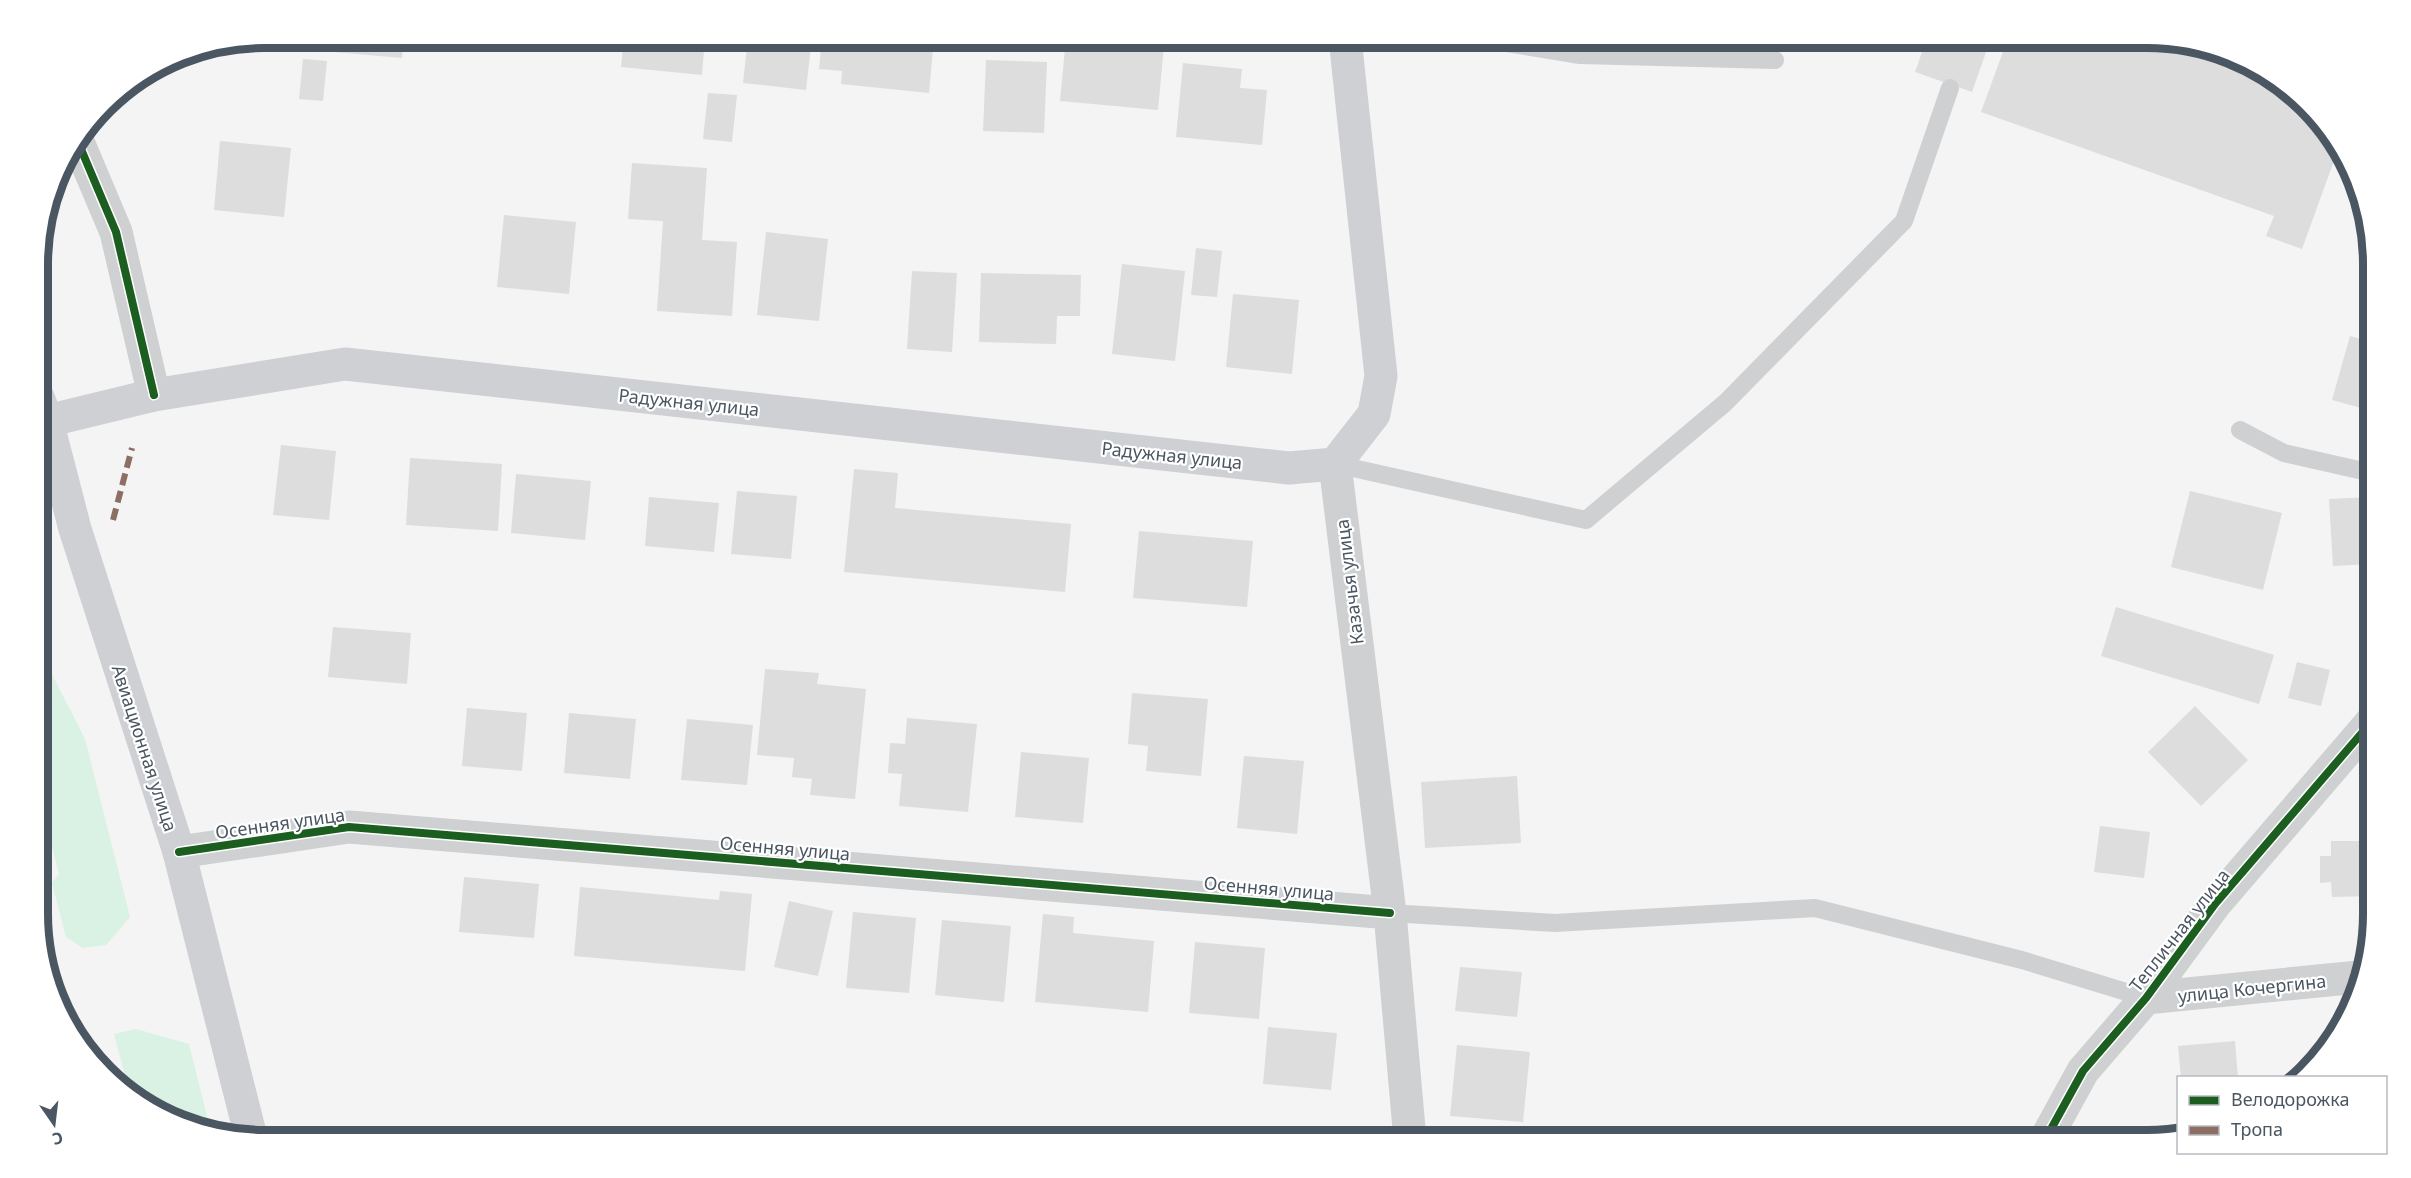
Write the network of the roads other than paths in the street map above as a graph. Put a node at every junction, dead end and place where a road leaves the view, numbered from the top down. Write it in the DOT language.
graph roads {
  1 [pos="1346,48"];
  2 [pos="1536,48"];
  3 [pos="1776,60"];
  4 [pos="1950,88"];
  5 [pos="81,149"];
  6 [pos="154,395"];
  7 [pos="48,408"];
  8 [pos="48,428"];
  9 [pos="2240,430"];
  10 [pos="1335,464"];
  11 [pos="2363,471"];
  12 [pos="2363,732"];
  13 [pos="178,852"];
  14 [pos="1390,913"];
  15 [pos="2354,978"];
  16 [pos="2146,998"];
  17 [pos="249,1130"];
  18 [pos="1409,1130"];
  19 [pos="2051,1130"];
  1 -- 10 [label="main road"];
  2 -- 3 [label="lane"];
  4 -- 10 [label="lane"];
  5 -- 6 [label="street"];
  6 -- 7 [label="main road, Радужная улица"];
  6 -- 10 [label="main road, Радужная улица"];
  8 -- 13 [label="main road, Авиационная улица"];
  9 -- 11 [label="lane"];
  10 -- 14 [label="street, Казачья улица"];
  12 -- 16 [label="street, Тепличная улица"];
  13 -- 14 [label="street, Осенняя улица"];
  13 -- 17 [label="main road, Авиационная улица"];
  14 -- 16 [label="lane"];
  14 -- 18 [label="street, Казачья улица"];
  15 -- 16 [label="street, улица Кочергина"];
  16 -- 19 [label="street, Тепличная улица"];
}
